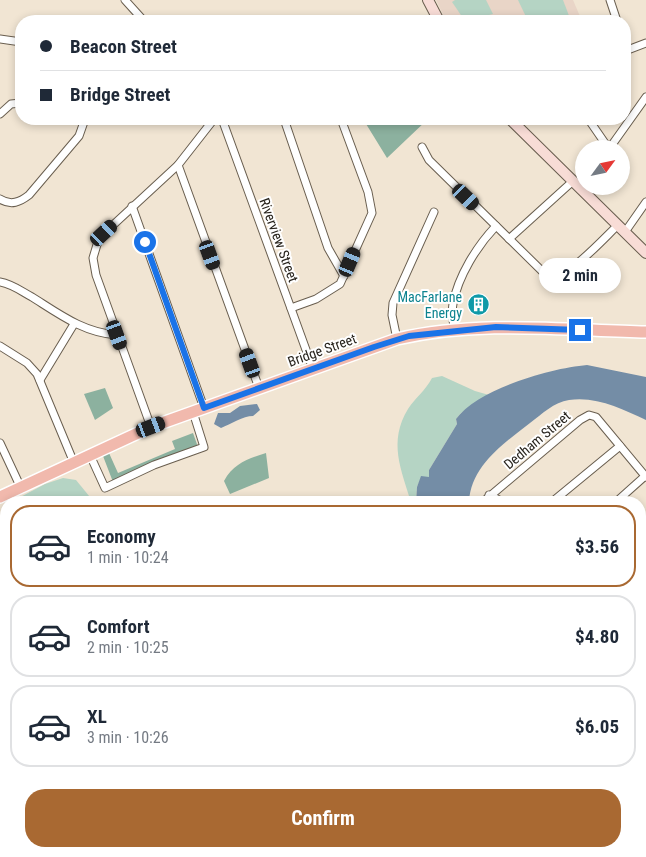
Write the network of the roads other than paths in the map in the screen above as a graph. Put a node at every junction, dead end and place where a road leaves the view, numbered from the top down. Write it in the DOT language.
graph roads {
  1 [pos="125,0"];
  2 [pos="428,0"];
  3 [pos="610,0"];
  4 [pos="139,15"];
  5 [pos="436,15"];
  6 [pos="615,15"];
  7 [pos="0,39"];
  8 [pos="15,41"];
  9 [pos="643,44"];
  10 [pos="631,48"];
  11 [pos="646,52"];
  12 [pos="646,97"];
  13 [pos="15,104"];
  14 [pos="0,114"];
  15 [pos="631,118"];
  16 [pos="83,125"];
  17 [pos="209,125"];
  18 [pos="224,125"];
  19 [pos="286,125"];
  20 [pos="343,125"];
  21 [pos="516,125"];
  22 [pos="592,125"];
  23 [pos="626,125"];
  24 [pos="603,140"];
  25 [pos="615,140"];
  26 [pos="422,146"];
  27 [pos="178,165"];
  28 [pos="573,181"];
  29 [pos="590,195"];
  30 [pos="0,199"];
  31 [pos="646,202"];
  32 [pos="132,206"];
  33 [pos="434,212"];
  34 [pos="496,226"];
  35 [pos="622,228"];
  36 [pos="510,240"];
  37 [pos="646,252"];
  38 [pos="344,276"];
  39 [pos="0,282"];
  40 [pos="291,308"];
  41 [pos="74,324"];
  42 [pos="454,331"];
  43 [pos="646,332"];
  44 [pos="117,335"];
  45 [pos="397,339"];
  46 [pos="0,346"];
  47 [pos="313,369"];
  48 [pos="40,380"];
  49 [pos="259,388"];
  50 [pos="199,410"];
  51 [pos="151,427"];
  52 [pos="0,443"];
  53 [pos="620,446"];
  54 [pos="90,455"];
  55 [pos="74,463"];
  56 [pos="646,476"];
  57 [pos="21,488"];
  58 [pos="489,495"];
  59 [pos="2,496"];
  60 [pos="559,496"];
  61 [pos="623,496"];
  1 -- 4 [label="street"];
  2 -- 5 [label="main road"];
  3 -- 6 [label="street"];
  7 -- 8 [label="street"];
  9 -- 10 [label="street"];
  9 -- 11 [label="street"];
  12 -- 15 [label="street"];
  13 -- 14 [label="street"];
  16 -- 30 [label="street"];
  17 -- 27 [label="street"];
  18 -- 40 [label="street, Riverview Street"];
  19 -- 38 [label="street"];
  20 -- 38 [label="street"];
  21 -- 28 [label="main road"];
  22 -- 24 [label="street"];
  23 -- 25 [label="street"];
  26 -- 34 [label="street"];
  27 -- 32 [label="street"];
  27 -- 49 [label="street"];
  28 -- 36 [label="street"];
  29 -- 35 [label="main road"];
  31 -- 35 [label="street"];
  32 -- 44 [label="street"];
  32 -- 50 [label="street"];
  33 -- 45 [label="street"];
  34 -- 36 [label="street"];
  34 -- 42 [label="street"];
  35 -- 36 [label="street"];
  35 -- 37 [label="main road"];
  38 -- 40 [label="street"];
  39 -- 41 [label="street"];
  40 -- 47 [label="street, Riverview Street"];
  41 -- 44 [label="street"];
  41 -- 48 [label="street"];
  42 -- 43 [label="main road, Bridge Street"];
  42 -- 45 [label="main road, Bridge Street"];
  44 -- 51 [label="street"];
  45 -- 47 [label="main road, Bridge Street"];
  46 -- 48 [label="street"];
  47 -- 49 [label="main road, Bridge Street"];
  48 -- 55 [label="street"];
  49 -- 50 [label="main road, Bridge Street"];
  50 -- 51 [label="main road, Bridge Street"];
  50 -- 54 [label="street"];
  51 -- 54 [label="main road, Bridge Street"];
  52 -- 57 [label="street"];
  53 -- 56 [label="street, Dedham Street"];
  53 -- 58 [label="street, Dedham Street"];
  53 -- 60 [label="street"];
  54 -- 55 [label="main road, Bridge Street"];
  55 -- 57 [label="main road, Bridge Street"];
  56 -- 61 [label="street"];
  57 -- 59 [label="main road, Bridge Street"];
}
